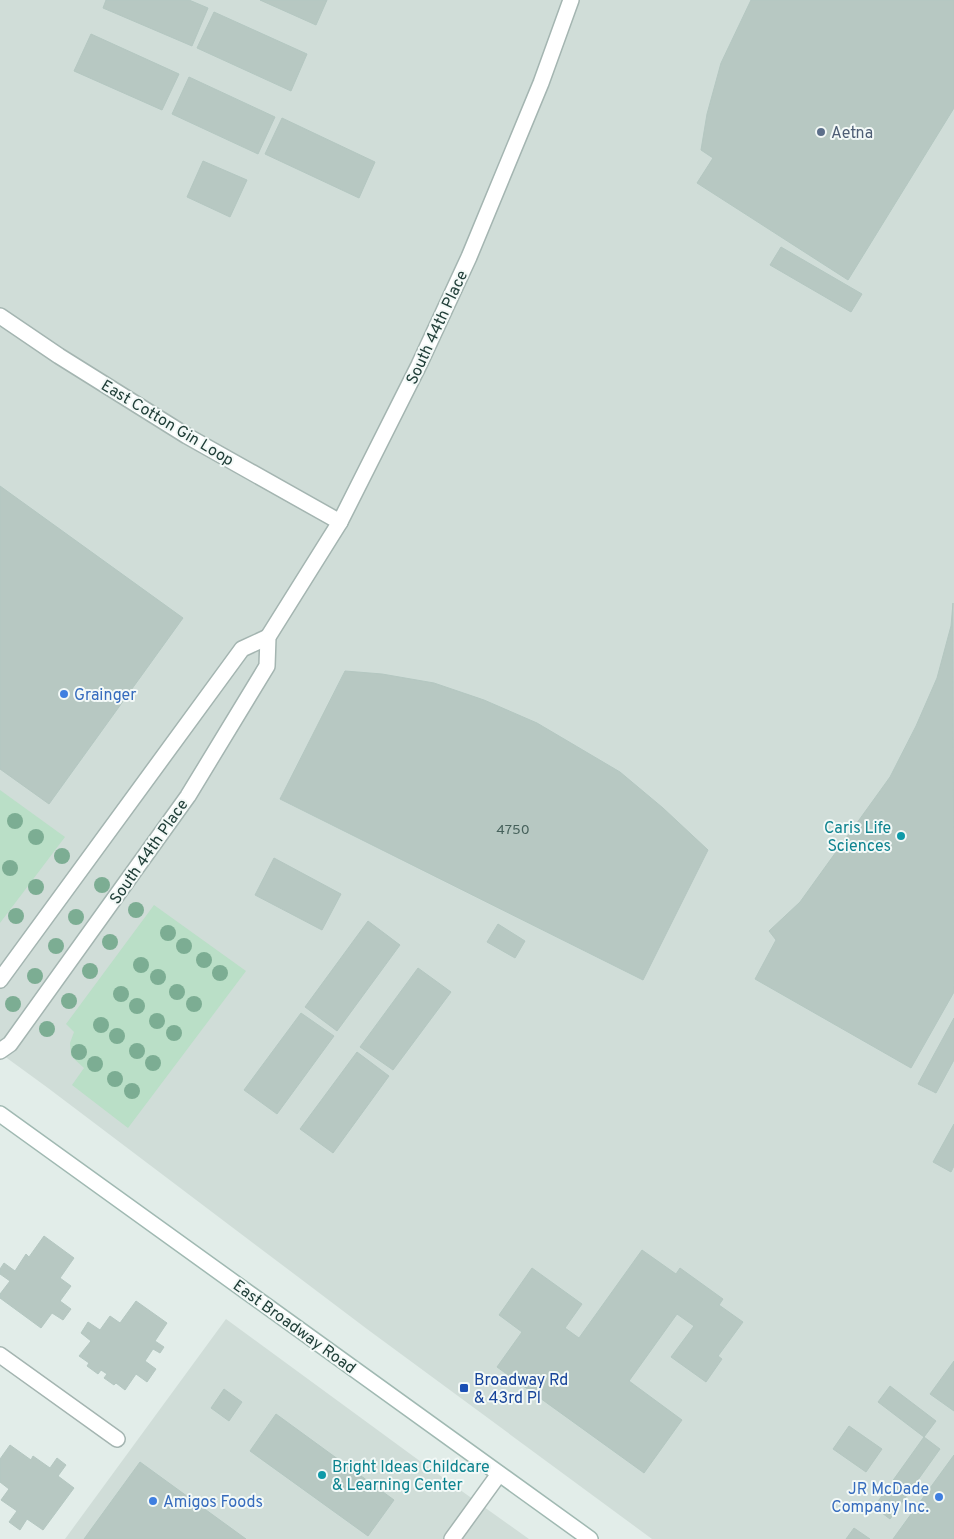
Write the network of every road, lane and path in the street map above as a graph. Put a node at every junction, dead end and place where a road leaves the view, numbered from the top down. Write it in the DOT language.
graph roads {
  1 [pos="570,0"];
  2 [pos="0,316"];
  3 [pos="340,522"];
  4 [pos="268,637"];
  5 [pos="0,980"];
  6 [pos="0,1052"];
  7 [pos="0,1114"];
  8 [pos="0,1355"];
  9 [pos="117,1439"];
  10 [pos="499,1474"];
  11 [pos="452,1539"];
  12 [pos="590,1539"];
  1 -- 3 [label="street, South 44th Place"];
  2 -- 3 [label="street, East Cotton Gin Loop"];
  3 -- 4 [label="street, South 44th Place"];
  4 -- 5 [label="street"];
  4 -- 6 [label="street, South 44th Place"];
  7 -- 10 [label="street, East Broadway Road"];
  8 -- 9 [label="street"];
  10 -- 11 [label="street"];
  10 -- 12 [label="street, East Broadway Road"];
}
